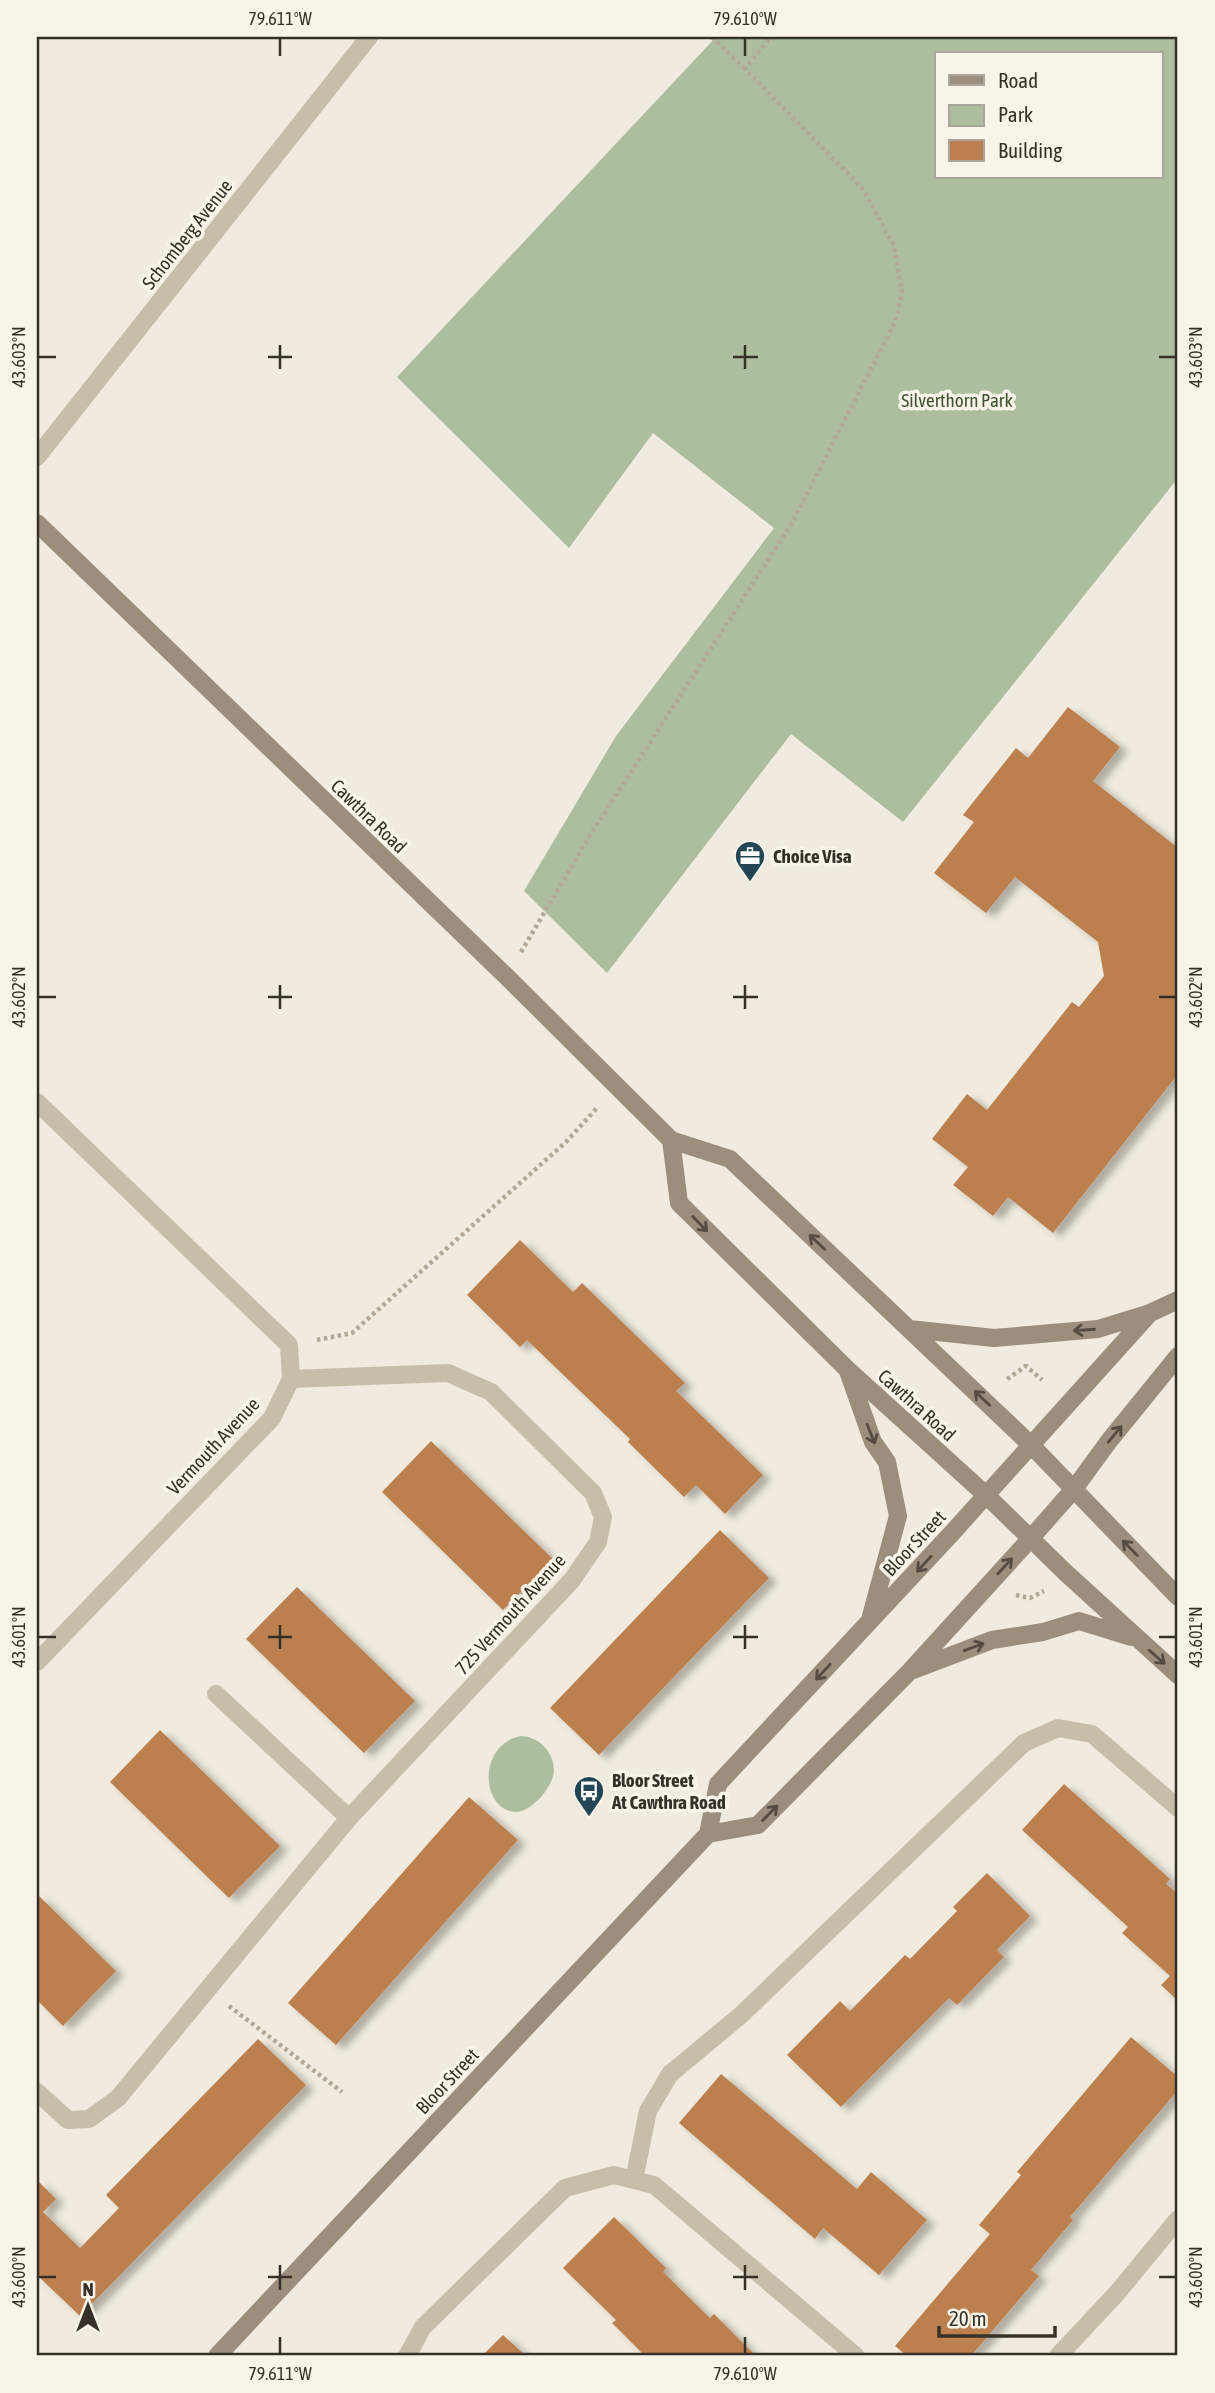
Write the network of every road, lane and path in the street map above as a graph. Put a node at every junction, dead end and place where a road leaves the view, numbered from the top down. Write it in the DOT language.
graph roads {
  1 [pos="712,37"];
  2 [pos="778,37"];
  3 [pos="360,40"];
  4 [pos="745,69"];
  5 [pos="37,457"];
  6 [pos="37,523"];
  7 [pos="507,977"];
  8 [pos="617,1086"];
  9 [pos="37,1102"];
  10 [pos="671,1140"];
  11 [pos="1178,1300"];
  12 [pos="1150,1313"];
  13 [pos="909,1329"];
  14 [pos="289,1345"];
  15 [pos="1178,1356"];
  16 [pos="848,1370"];
  17 [pos="291,1379"];
  18 [pos="1007,1379"];
  19 [pos="1042,1380"];
  20 [pos="1031,1445"];
  21 [pos="1074,1489"];
  22 [pos="987,1496"];
  23 [pos="1031,1538"];
  24 [pos="1048,1589"];
  25 [pos="1178,1597"];
  26 [pos="1034,1604"];
  27 [pos="870,1622"];
  28 [pos="1136,1639"];
  29 [pos="37,1662"];
  30 [pos="910,1671"];
  31 [pos="1178,1675"];
  32 [pos="216,1694"];
  33 [pos="1178,1808"];
  34 [pos="349,1818"];
  35 [pos="708,1834"];
  36 [pos="208,1990"];
  37 [pos="37,2092"];
  38 [pos="342,2092"];
  39 [pos="634,2180"];
  40 [pos="1178,2219"];
  41 [pos="217,2356"];
  42 [pos="407,2356"];
  43 [pos="856,2356"];
  44 [pos="1058,2356"];
  1 -- 4 [label="path"];
  2 -- 4 [label="path"];
  3 -- 5 [label="street, Schomberg Avenue"];
  4 -- 7 [label="path"];
  6 -- 7 [label="main road, Cawthra Road"];
  7 -- 8 [label="main road, Cawthra Road"];
  8 -- 10 [label="main road, Cawthra Road"];
  8 -- 14 [label="path"];
  9 -- 14 [label="street"];
  13 -- 10 [label="main road, Cawthra Road, one-way"];
  10 -- 16 [label="main road, Cawthra Road, one-way"];
  11 -- 12 [label="main road, Bloor Street"];
  12 -- 13 [label="main road, one-way"];
  12 -- 20 [label="main road, Bloor Street"];
  20 -- 13 [label="main road, Cawthra Road, one-way"];
  14 -- 17 [label="street, Vermouth Avenue"];
  21 -- 15 [label="main road, one-way"];
  16 -- 22 [label="main road, Cawthra Road"];
  16 -- 27 [label="main road, one-way"];
  17 -- 29 [label="street, Vermouth Avenue"];
  17 -- 34 [label="street, 725 Vermouth Avenue"];
  18 -- 19 [label="path"];
  20 -- 21 [label="main road, Cawthra Road"];
  20 -- 22 [label="main road, Bloor Street"];
  21 -- 23 [label="main road"];
  25 -- 21 [label="main road, Cawthra Road, one-way"];
  22 -- 23 [label="main road, Cawthra Road"];
  22 -- 27 [label="main road, Bloor Street, one-way"];
  23 -- 28 [label="main road, Cawthra Road"];
  30 -- 23 [label="main road, one-way"];
  24 -- 26 [label="path"];
  27 -- 35 [label="main road, Bloor Street, one-way"];
  30 -- 28 [label="main road, one-way"];
  28 -- 31 [label="main road, Cawthra Road, one-way"];
  35 -- 30 [label="main road, one-way"];
  32 -- 34 [label="street"];
  33 -- 39 [label="street"];
  34 -- 36 [label="street, 725 Vermouth Avenue"];
  35 -- 41 [label="main road, Bloor Street"];
  36 -- 37 [label="street, 725 Vermouth Avenue"];
  36 -- 38 [label="path"];
  39 -- 42 [label="street"];
  39 -- 43 [label="street"];
  40 -- 44 [label="street"];
}
